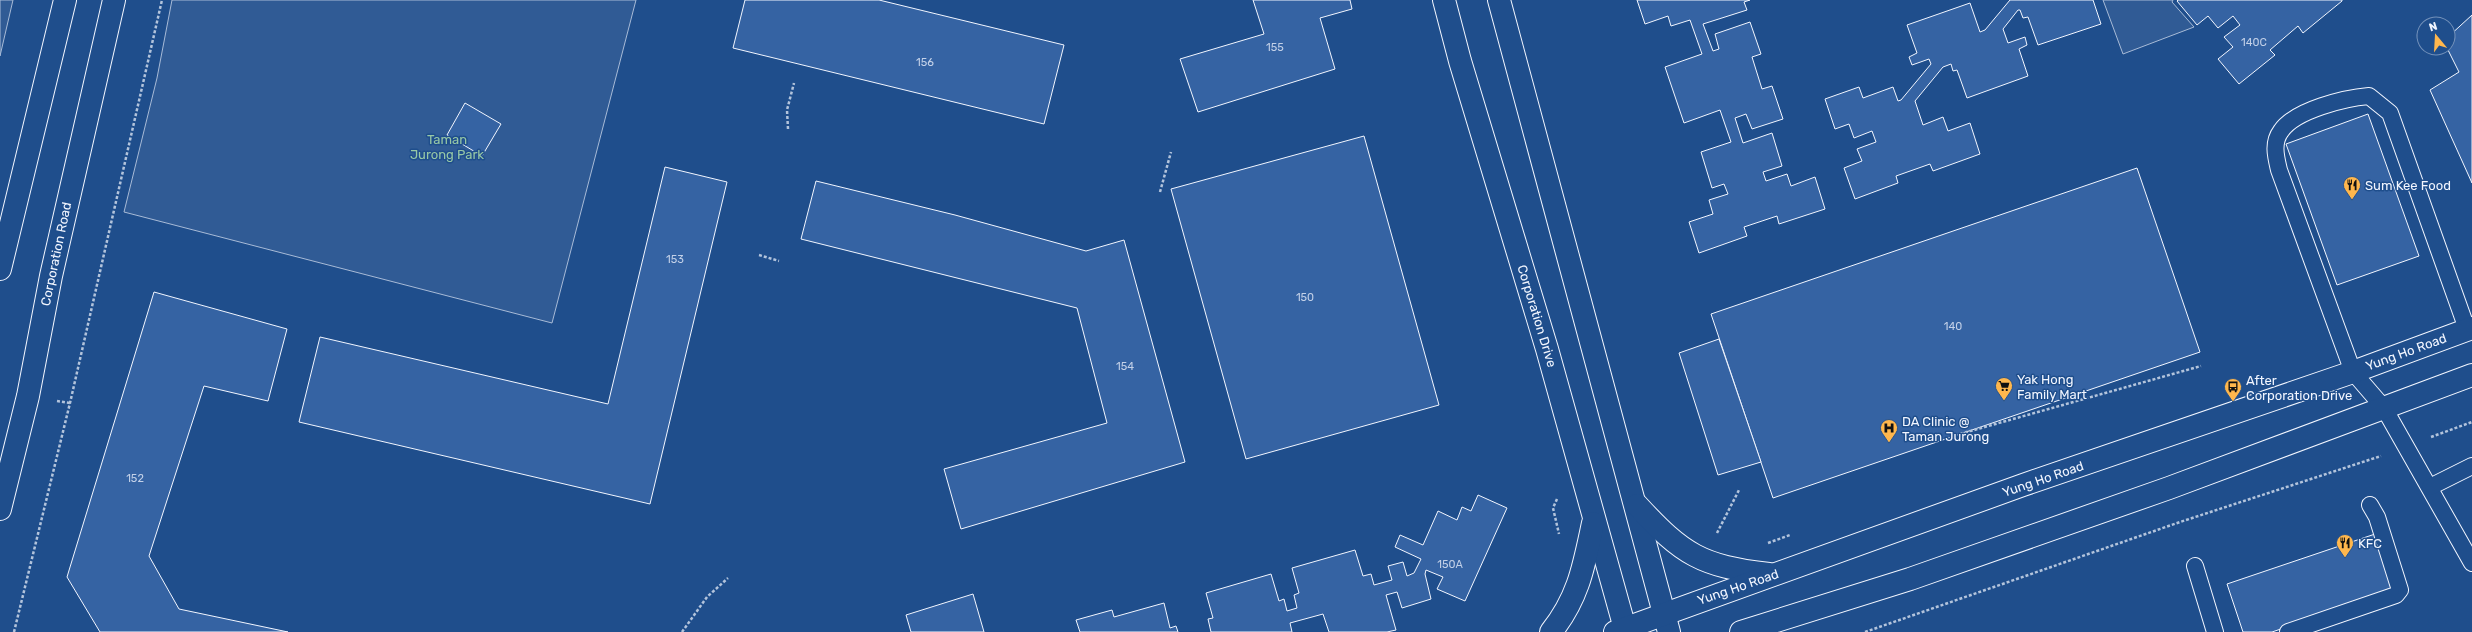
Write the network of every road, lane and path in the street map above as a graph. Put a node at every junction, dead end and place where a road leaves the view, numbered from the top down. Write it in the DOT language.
graph roads {
  1 [pos="65,0"];
  2 [pos="114,0"];
  3 [pos="162,0"];
  4 [pos="1444,0"];
  5 [pos="1499,0"];
  6 [pos="794,83"];
  7 [pos="788,129"];
  8 [pos="1171,152"];
  9 [pos="1160,192"];
  10 [pos="759,255"];
  11 [pos="779,261"];
  12 [pos="0,269"];
  13 [pos="2469,329"];
  14 [pos="2201,366"];
  15 [pos="2353,372"];
  16 [pos="2472,375"];
  17 [pos="2384,408"];
  18 [pos="2472,422"];
  19 [pos="1960,434"];
  20 [pos="2407,446"];
  21 [pos="2472,466"];
  22 [pos="2430,487"];
  23 [pos="1739,490"];
  24 [pos="1635,502"];
  25 [pos="2370,505"];
  26 [pos="0,509"];
  27 [pos="1594,517"];
  28 [pos="1716,534"];
  29 [pos="2472,563"];
  30 [pos="2195,566"];
  31 [pos="1775,574"];
  32 [pos="728,578"];
  33 [pos="1793,616"];
  34 [pos="1667,623"];
  35 [pos="1622,631"];
  36 [pos="14,632"];
  37 [pos="682,632"];
  38 [pos="1551,632"];
  39 [pos="1741,632"];
  40 [pos="1778,632"];
  41 [pos="1865,632"];
  42 [pos="2216,632"];
  43 [pos="2288,632"];
  1 -- 12 [label="street"];
  2 -- 26 [label="street, Corporation Road"];
  3 -- 36 [label="path"];
  4 -- 27 [label="street, Corporation Drive"];
  5 -- 24 [label="street"];
  6 -- 7 [label="path"];
  8 -- 9 [label="path"];
  10 -- 11 [label="path"];
  13 -- 15 [label="street, Yung Ho Road"];
  13 -- 15 [label="lane"];
  14 -- 19 [label="path"];
  15 -- 17 [label="lane"];
  15 -- 31 [label="street, Yung Ho Road"];
  16 -- 17 [label="street"];
  17 -- 20 [label="lane"];
  17 -- 33 [label="street"];
  18 -- 20 [label="path"];
  20 -- 22 [label="lane"];
  20 -- 41 [label="path"];
  21 -- 22 [label="lane"];
  22 -- 29 [label="lane"];
  23 -- 28 [label="path"];
  24 -- 31 [label="street"];
  24 -- 34 [label="street"];
  25 -- 43 [label="lane"];
  27 -- 35 [label="street, Corporation Drive"];
  27 -- 38 [label="street"];
  30 -- 42 [label="lane"];
  31 -- 34 [label="street, Yung Ho Road"];
  32 -- 37 [label="path"];
  33 -- 39 [label="street"];
  33 -- 40 [label="street"];
  34 -- 35 [label="street, Yung Ho Road"];
}
